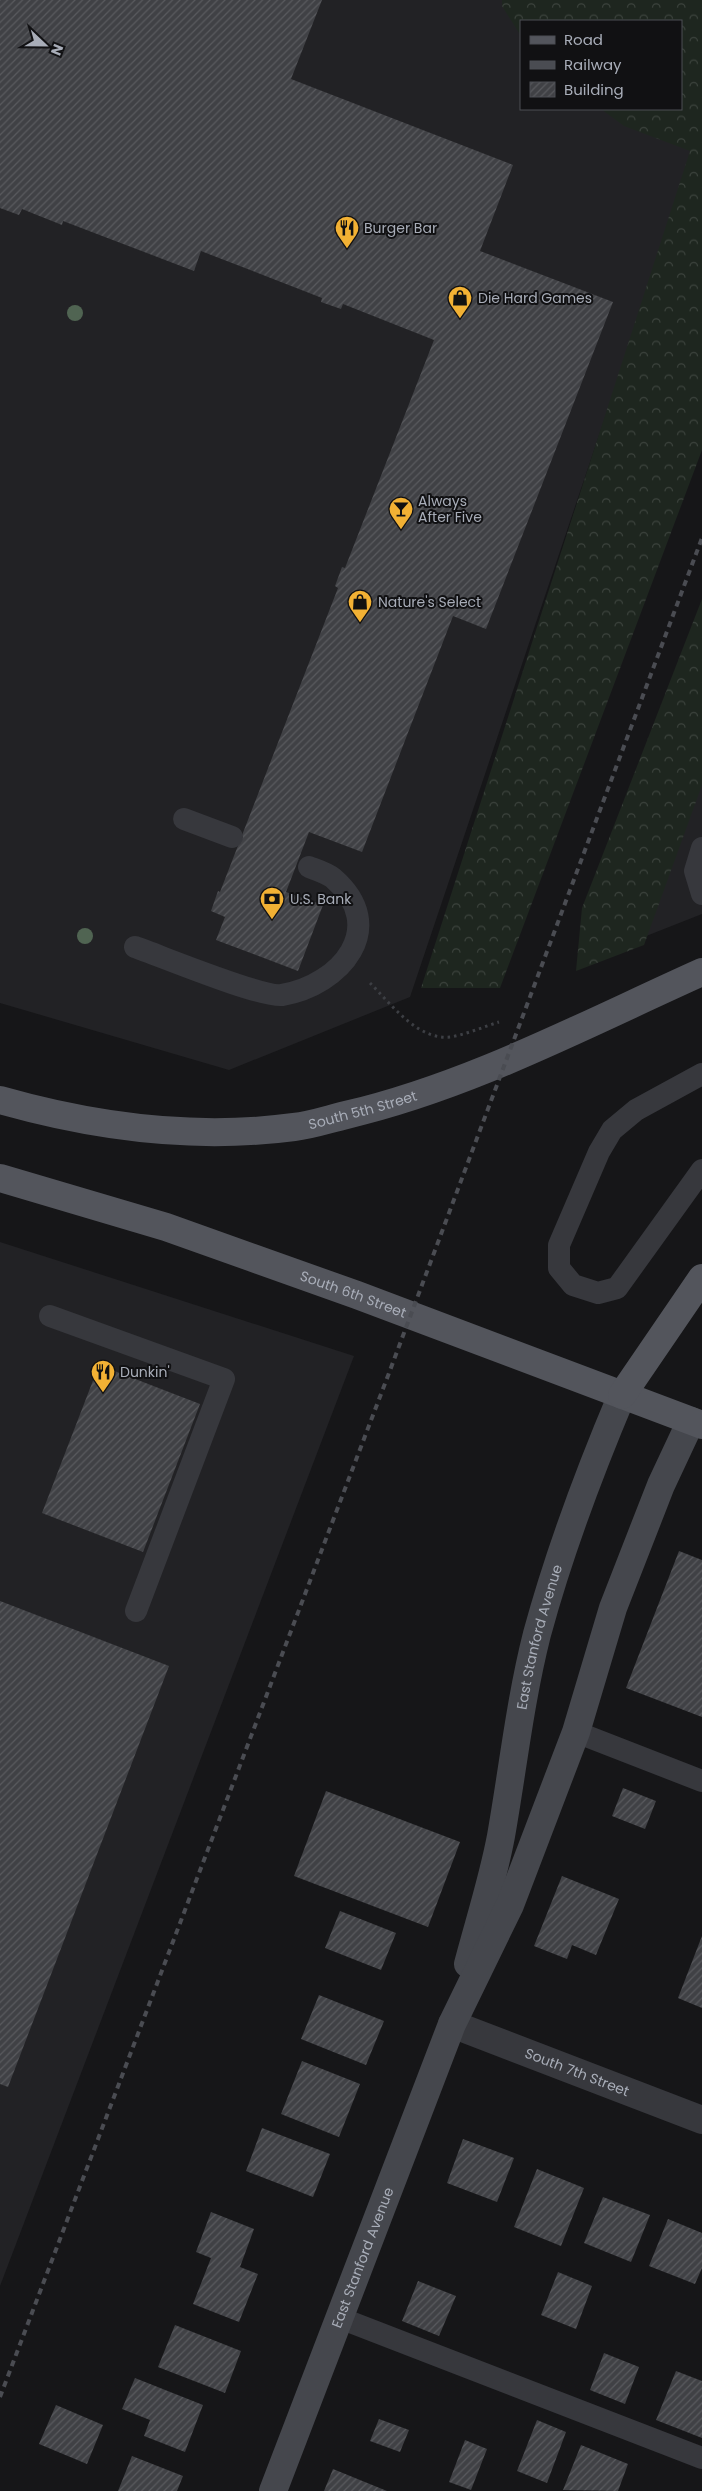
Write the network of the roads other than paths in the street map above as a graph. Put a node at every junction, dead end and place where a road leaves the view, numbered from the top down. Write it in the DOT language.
graph roads {
  1 [pos="184,819"];
  2 [pos="232,837"];
  3 [pos="702,848"];
  4 [pos="309,867"];
  5 [pos="702,894"];
  6 [pos="135,947"];
  7 [pos="702,972"];
  8 [pos="702,1074"];
  9 [pos="0,1100"];
  10 [pos="702,1170"];
  11 [pos="0,1178"];
  12 [pos="702,1278"];
  13 [pos="50,1316"];
  14 [pos="622,1395"];
  15 [pos="698,1417"];
  16 [pos="136,1611"];
  17 [pos="576,1732"];
  18 [pos="702,1782"];
  19 [pos="452,2024"];
  20 [pos="702,2120"];
  21 [pos="340,2318"];
  22 [pos="702,2458"];
  23 [pos="273,2491"];
  1 -- 2 [label="lane"];
  3 -- 5 [label="lane"];
  4 -- 6 [label="lane"];
  7 -- 9 [label="main road, South 5th Street"];
  8 -- 10 [label="lane"];
  11 -- 14 [label="main road, South 6th Street"];
  12 -- 14 [label="main road, East Stanford Avenue"];
  13 -- 16 [label="lane"];
  14 -- 15 [label="main road, South 6th Street"];
  14 -- 19 [label="main road, East Stanford Avenue"];
  15 -- 17 [label="main road, East Stanford Avenue"];
  17 -- 18 [label="lane"];
  17 -- 19 [label="main road, East Stanford Avenue"];
  19 -- 20 [label="street, South 7th Street"];
  19 -- 21 [label="main road, East Stanford Avenue"];
  21 -- 22 [label="lane"];
  21 -- 23 [label="main road, East Stanford Avenue"];
}
